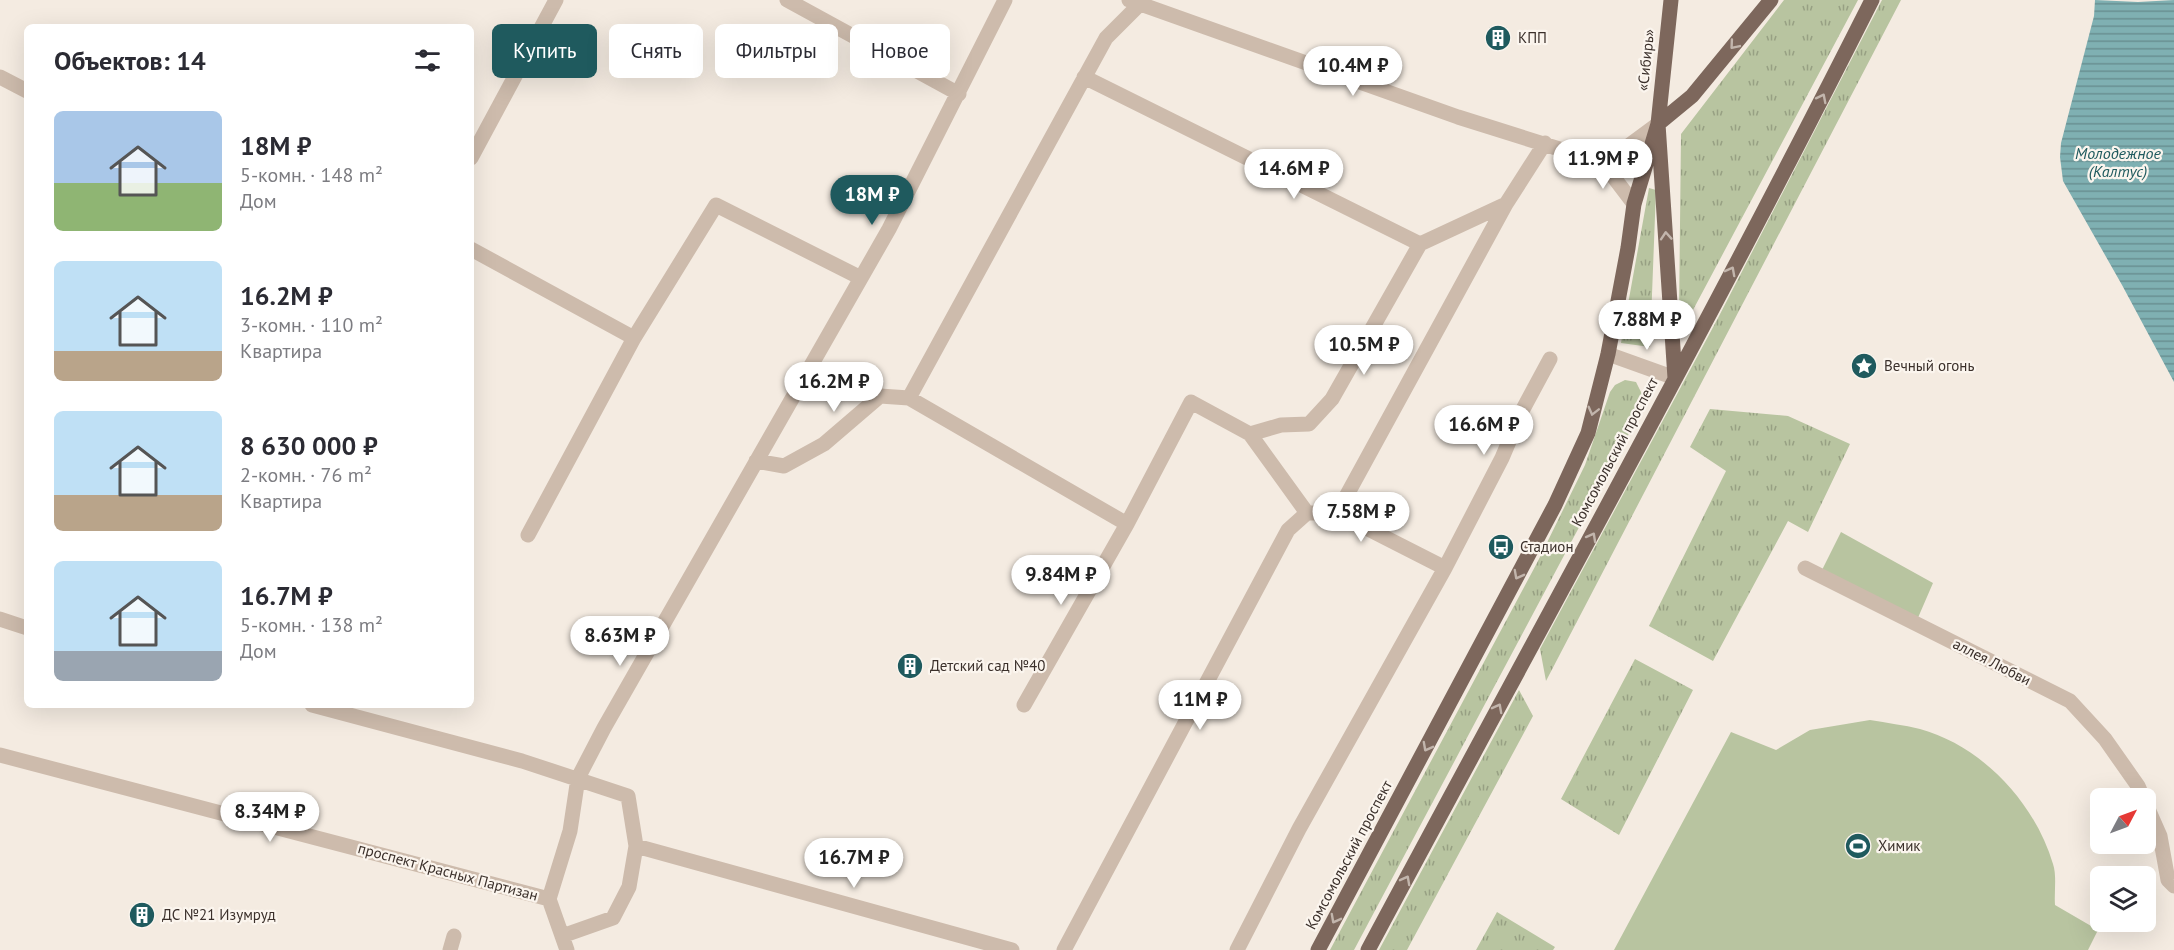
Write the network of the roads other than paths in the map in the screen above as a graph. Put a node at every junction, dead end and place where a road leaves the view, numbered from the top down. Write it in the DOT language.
graph roads {
  1 [pos="556,0"];
  2 [pos="787,0"];
  3 [pos="1005,0"];
  4 [pos="1671,0"];
  5 [pos="1771,0"];
  6 [pos="1872,0"];
  7 [pos="1134,2"];
  8 [pos="1084,77"];
  9 [pos="0,78"];
  10 [pos="24,90"];
  11 [pos="959,94"];
  12 [pos="1658,124"];
  13 [pos="1545,143"];
  14 [pos="474,152"];
  15 [pos="1591,159"];
  16 [pos="1506,204"];
  17 [pos="1634,204"];
  18 [pos="1420,244"];
  19 [pos="474,251"];
  20 [pos="861,279"];
  21 [pos="634,338"];
  22 [pos="1608,354"];
  23 [pos="1550,359"];
  24 [pos="1675,378"];
  25 [pos="909,398"];
  26 [pos="1250,434"];
  27 [pos="756,461"];
  28 [pos="1307,513"];
  29 [pos="1337,513"];
  30 [pos="1127,524"];
  31 [pos="528,536"];
  32 [pos="1445,568"];
  33 [pos="1805,568"];
  34 [pos="0,619"];
  35 [pos="24,627"];
  36 [pos="1024,705"];
  37 [pos="323,708"];
  38 [pos="0,755"];
  39 [pos="578,778"];
  40 [pos="2139,788"];
  41 [pos="2156,827"];
  42 [pos="636,846"];
  43 [pos="2174,886"];
  44 [pos="549,899"];
  45 [pos="565,943"];
  46 [pos="1012,950"];
  47 [pos="1064,950"];
  48 [pos="1237,950"];
  49 [pos="1318,950"];
  50 [pos="1368,950"];
  1 -- 14 [label="street"];
  2 -- 11 [label="street"];
  3 -- 11 [label="street"];
  4 -- 12 [label="main road, «Сибирь»"];
  5 -- 12 [label="main road, one-way"];
  24 -- 6 [label="main road, Комсомольский проспект, one-way"];
  7 -- 8 [label="street"];
  7 -- 13 [label="street"];
  8 -- 18 [label="street"];
  8 -- 25 [label="street"];
  9 -- 10 [label="street"];
  11 -- 20 [label="street"];
  12 -- 15 [label="street"];
  12 -- 17 [label="main road, «Сибирь»"];
  24 -- 12 [label="main road, «Сибирь», one-way"];
  13 -- 15 [label="street"];
  13 -- 16 [label="street"];
  15 -- 17 [label="street"];
  16 -- 18 [label="street"];
  16 -- 29 [label="street"];
  17 -- 22 [label="main road, «Сибирь»"];
  18 -- 26 [label="street"];
  19 -- 21 [label="street"];
  20 -- 21 [label="street"];
  20 -- 27 [label="street"];
  21 -- 31 [label="street"];
  22 -- 24 [label="street"];
  22 -- 49 [label="main road, Комсомольский проспект, one-way"];
  23 -- 32 [label="street"];
  50 -- 24 [label="main road, Комсомольский проспект, one-way"];
  25 -- 27 [label="street"];
  25 -- 30 [label="street"];
  26 -- 28 [label="street"];
  26 -- 30 [label="street"];
  27 -- 39 [label="street"];
  28 -- 29 [label="street"];
  28 -- 47 [label="street"];
  29 -- 32 [label="street"];
  30 -- 36 [label="street"];
  32 -- 48 [label="street"];
  33 -- 40 [label="street, аллея Любви"];
  34 -- 35 [label="street"];
  37 -- 39 [label="street"];
  38 -- 44 [label="street, проспект Красных Партизан"];
  39 -- 42 [label="street"];
  39 -- 44 [label="street"];
  41 -- 43 [label="street, аллея Любви"];
  42 -- 45 [label="street"];
  42 -- 46 [label="street"];
  44 -- 45 [label="street"];
}
